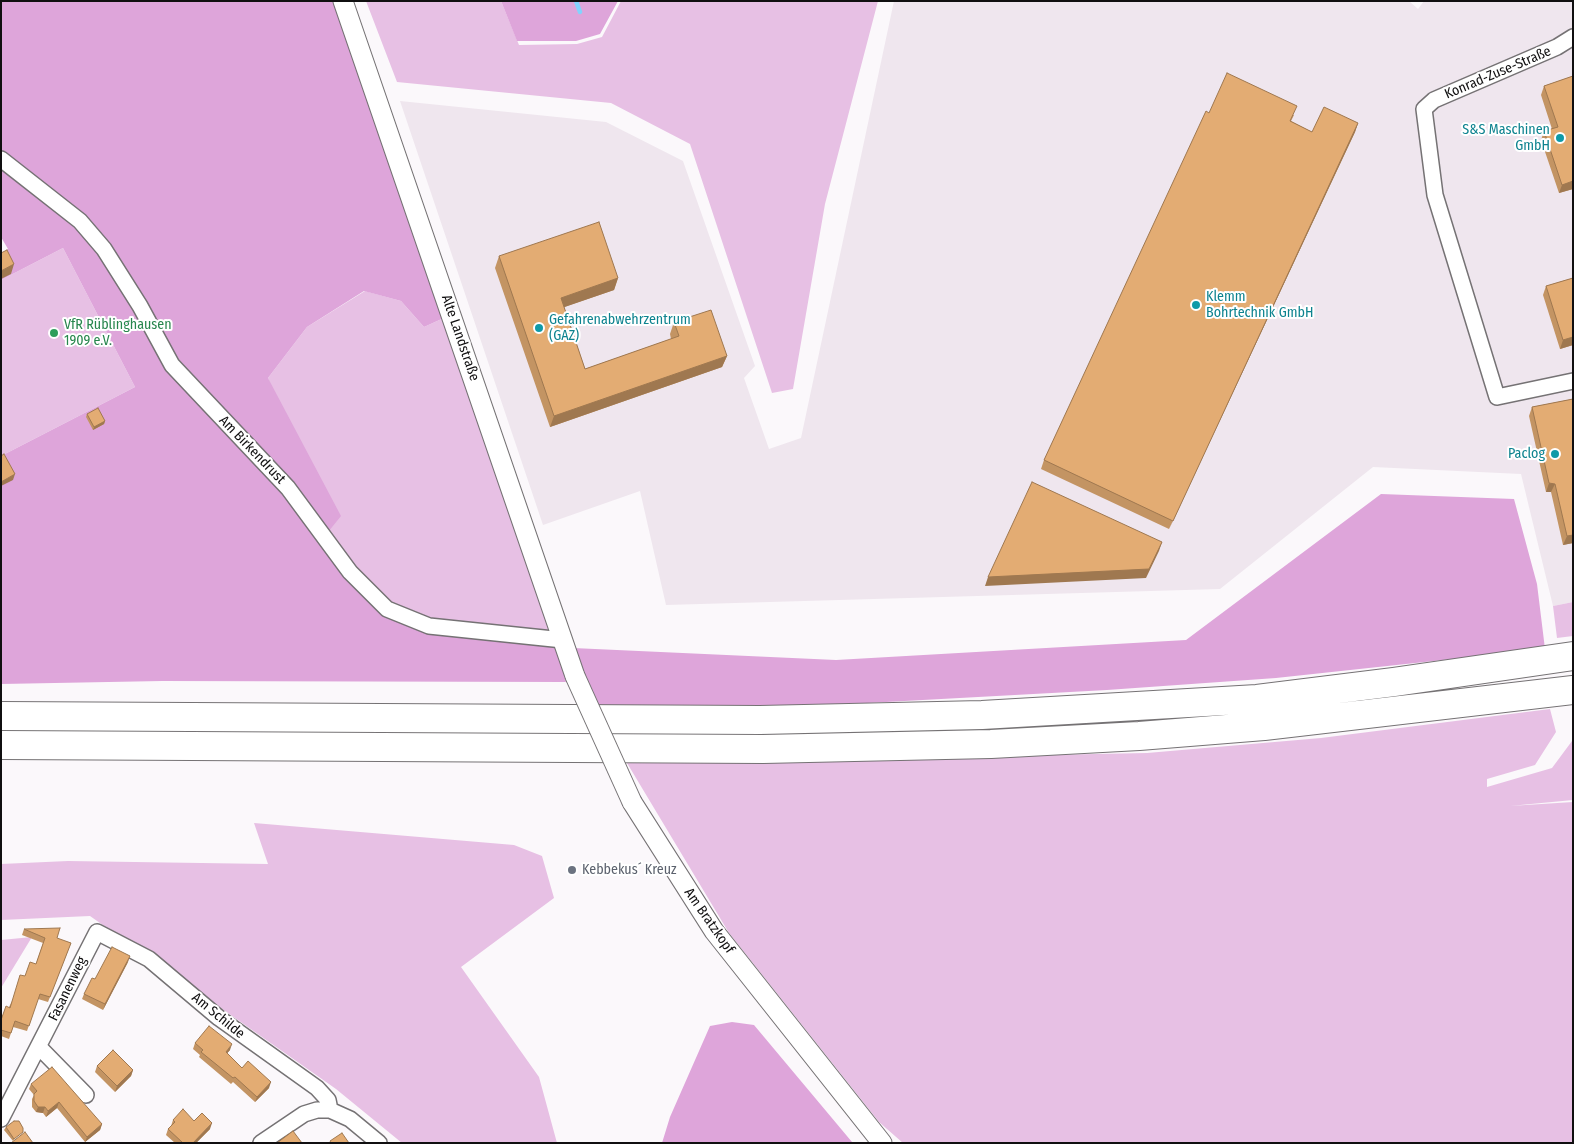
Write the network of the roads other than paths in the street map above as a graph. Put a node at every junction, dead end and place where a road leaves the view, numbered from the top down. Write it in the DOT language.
graph roads {
  1 [pos="343,1"];
  2 [pos="1573,38"];
  3 [pos="1,159"];
  4 [pos="1573,381"];
  5 [pos="563,640"];
  6 [pos="1573,656"];
  7 [pos="575,676"];
  8 [pos="1573,690"];
  9 [pos="1,716"];
  10 [pos="1,745"];
  11 [pos="97,932"];
  12 [pos="39,1048"];
  13 [pos="86,1096"];
  14 [pos="330,1110"];
  15 [pos="1,1119"];
  16 [pos="262,1143"];
  17 [pos="379,1143"];
  18 [pos="882,1143"];
  1 -- 5 [label="street, Alte Landstraße"];
  2 -- 4 [label="street, Konrad-Zuse-Straße"];
  3 -- 5 [label="street, Am Birkendrust"];
  5 -- 7 [label="street, Alte Landstraße"];
  6 -- 9 [label="highway"];
  7 -- 18 [label="street, Am Bratzkopf, bridge"];
  8 -- 10 [label="highway"];
  11 -- 12 [label="street, Fasanenweg"];
  11 -- 14 [label="street, Am Schilde"];
  12 -- 13 [label="street"];
  12 -- 15 [label="street, Fasanenweg"];
  14 -- 16 [label="street"];
  14 -- 17 [label="street"];
}
